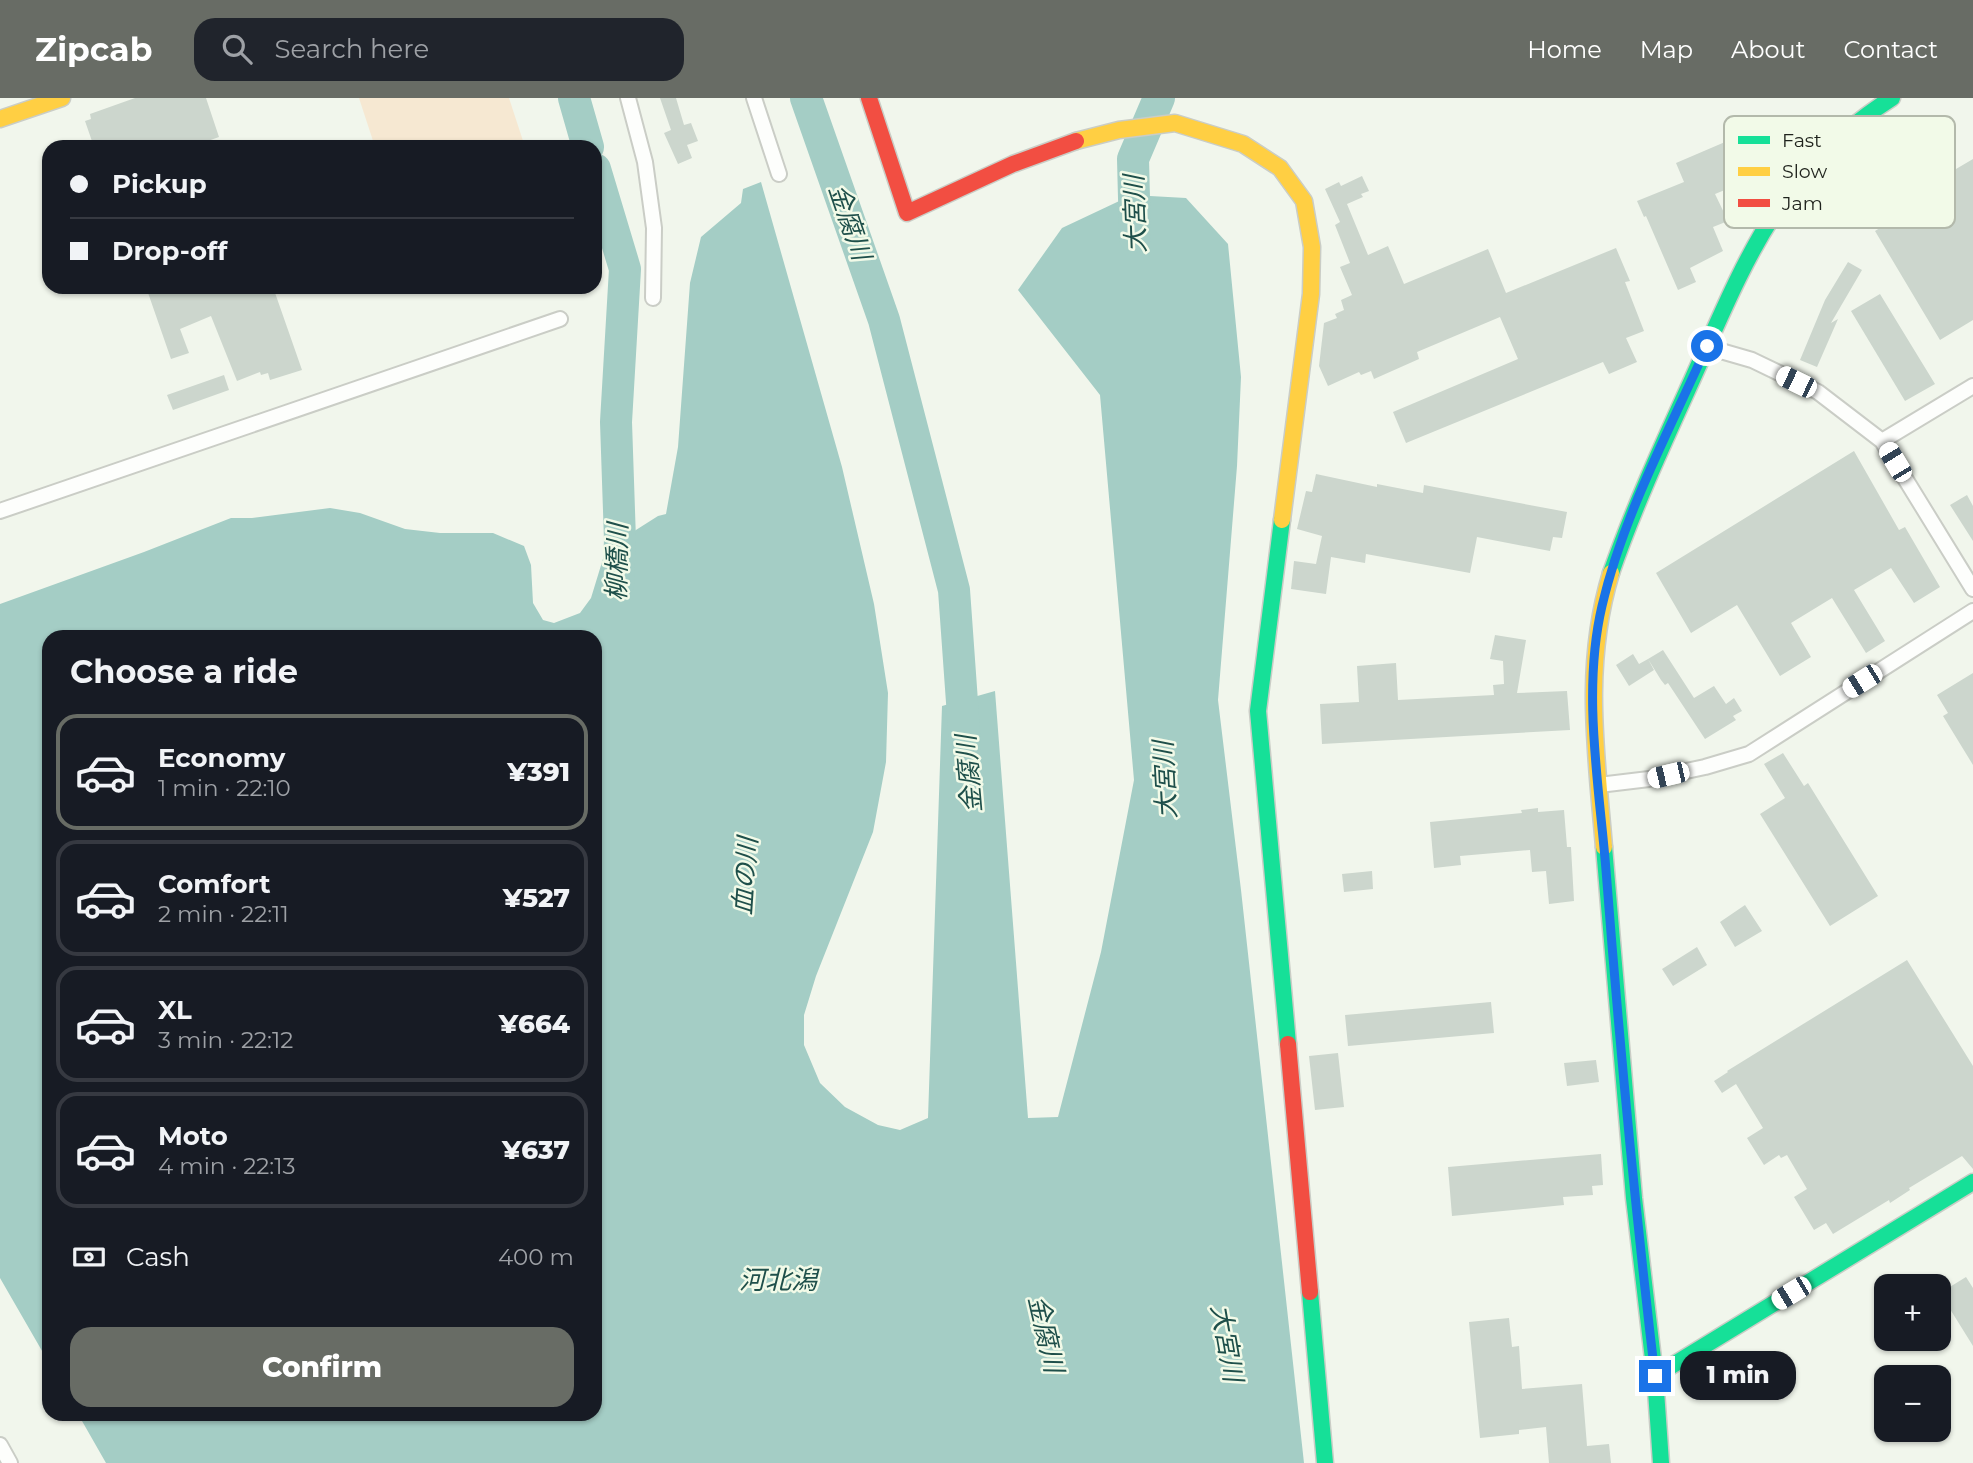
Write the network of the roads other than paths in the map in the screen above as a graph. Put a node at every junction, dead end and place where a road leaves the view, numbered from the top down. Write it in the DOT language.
graph roads {
  1 [pos="62,98"];
  2 [pos="628,98"];
  3 [pos="754,98"];
  4 [pos="869,98"];
  5 [pos="1892,98"];
  6 [pos="1868,116"];
  7 [pos="0,119"];
  8 [pos="779,174"];
  9 [pos="1764,228"];
  10 [pos="653,298"];
  11 [pos="560,319"];
  12 [pos="1707,346"];
  13 [pos="1973,386"];
  14 [pos="1882,441"];
  15 [pos="0,511"];
  16 [pos="1973,589"];
  17 [pos="1973,611"];
  18 [pos="1599,785"];
  19 [pos="1973,1182"];
  20 [pos="1655,1376"];
  21 [pos="0,1445"];
  22 [pos="10,1463"];
  23 [pos="1325,1463"];
  24 [pos="1661,1463"];
  1 -- 7 [label="street"];
  2 -- 10 [label="street"];
  3 -- 8 [label="street"];
  4 -- 23 [label="street"];
  5 -- 6 [label="street"];
  9 -- 12 [label="street"];
  11 -- 15 [label="street"];
  12 -- 14 [label="street"];
  12 -- 18 [label="street"];
  13 -- 14 [label="street"];
  14 -- 16 [label="street"];
  17 -- 18 [label="street"];
  18 -- 20 [label="street"];
  19 -- 20 [label="street"];
  20 -- 24 [label="street"];
  21 -- 22 [label="street"];
}
